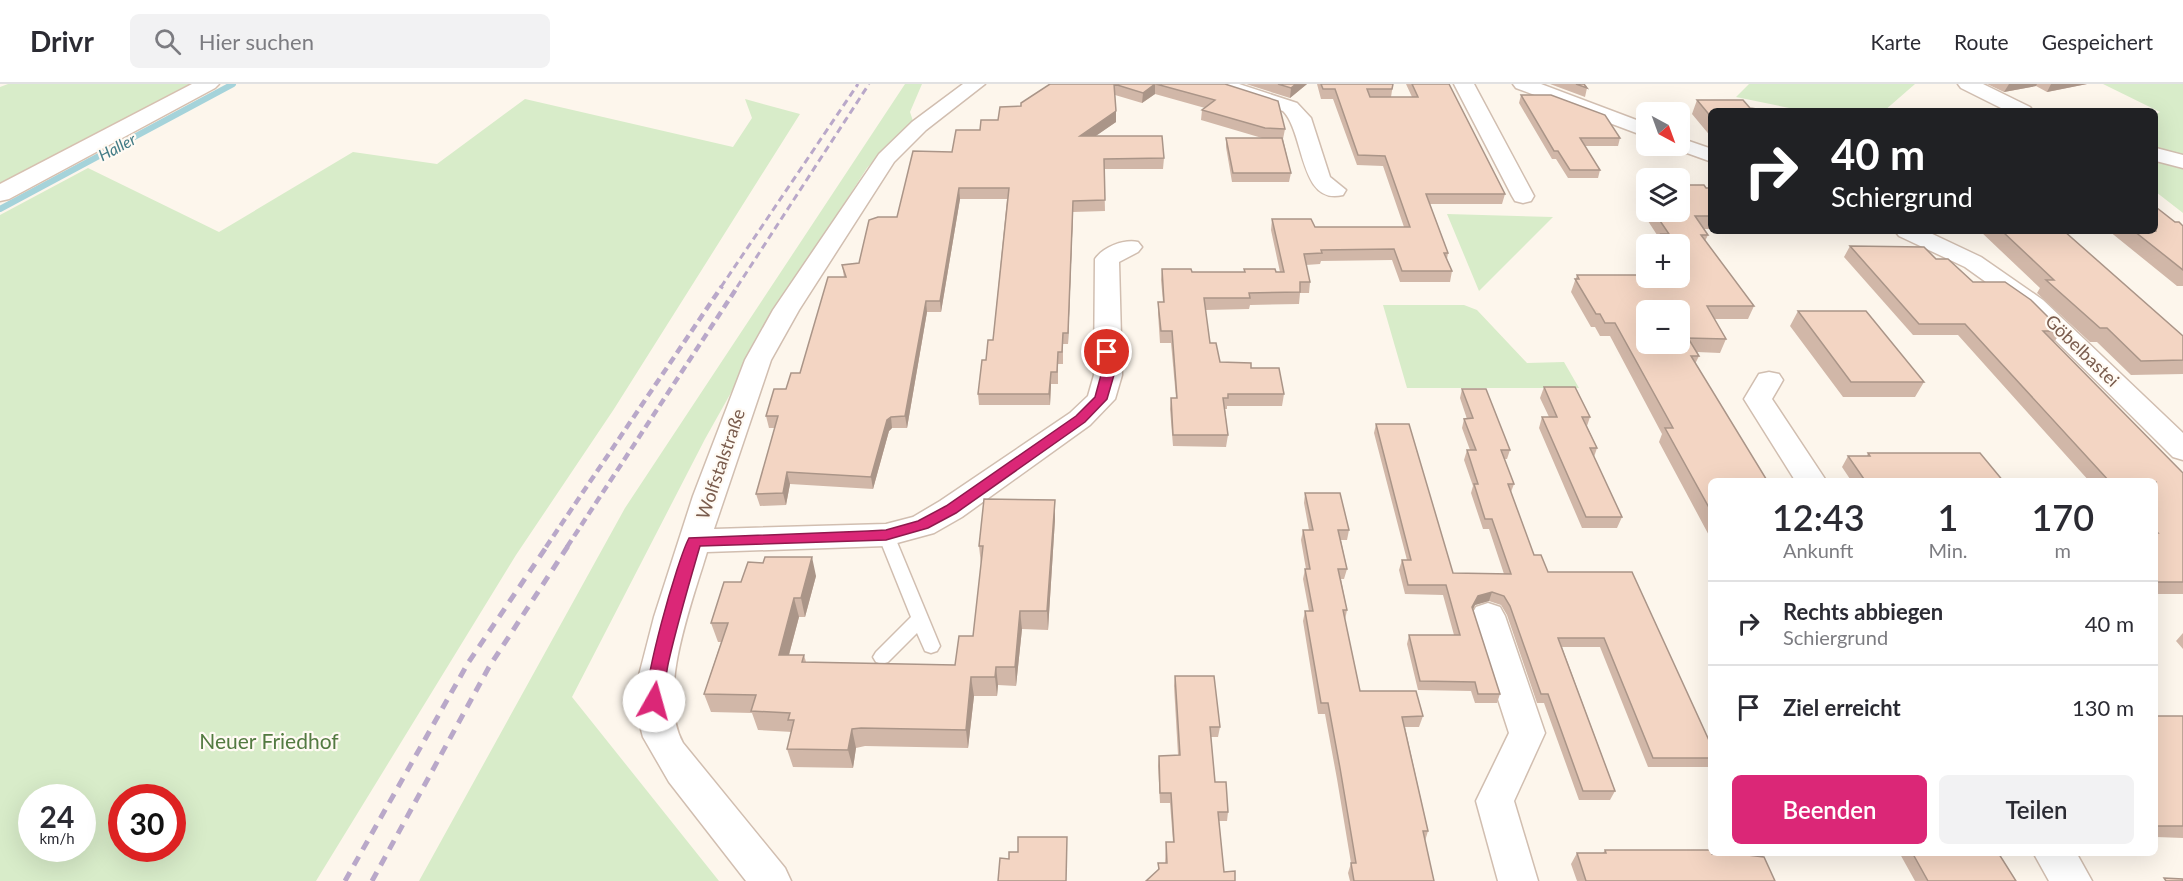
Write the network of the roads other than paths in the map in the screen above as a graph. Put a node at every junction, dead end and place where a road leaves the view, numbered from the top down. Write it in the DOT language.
graph roads {
  1 [pos="208,84"];
  2 [pos="975,84"];
  3 [pos="1220,84"];
  4 [pos="1464,84"];
  5 [pos="1523,84"];
  6 [pos="1968,84"];
  7 [pos="2017,108"];
  8 [pos="1636,127"];
  9 [pos="1690,148"];
  10 [pos="1708,154"];
  11 [pos="2158,155"];
  12 [pos="2183,162"];
  13 [pos="1335,190"];
  14 [pos="0,194"];
  15 [pos="1523,196"];
  16 [pos="1913,234"];
  17 [pos="1130,247"];
  18 [pos="1768,380"];
  19 [pos="2183,450"];
  20 [pos="1809,478"];
  21 [pos="886,535"];
  22 [pos="694,541"];
  23 [pos="1488,616"];
  24 [pos="920,619"];
  25 [pos="931,646"];
  26 [pos="882,657"];
  27 [pos="2055,856"];
  28 [pos="771,881"];
  29 [pos="1518,881"];
  30 [pos="2072,881"];
  1 -- 14 [label="street"];
  2 -- 22 [label="street, Wolfstalstraße"];
  3 -- 13 [label="street"];
  4 -- 15 [label="street"];
  5 -- 8 [label="street"];
  6 -- 7 [label="street"];
  9 -- 10 [label="street"];
  11 -- 12 [label="street"];
  16 -- 19 [label="street, Göbelbastei"];
  17 -- 21 [label="street"];
  18 -- 20 [label="street"];
  21 -- 22 [label="street"];
  21 -- 24 [label="lane"];
  22 -- 28 [label="street, Wolfstalstraße"];
  23 -- 29 [label="street"];
  24 -- 25 [label="lane"];
  24 -- 26 [label="lane"];
  27 -- 30 [label="street"];
}
